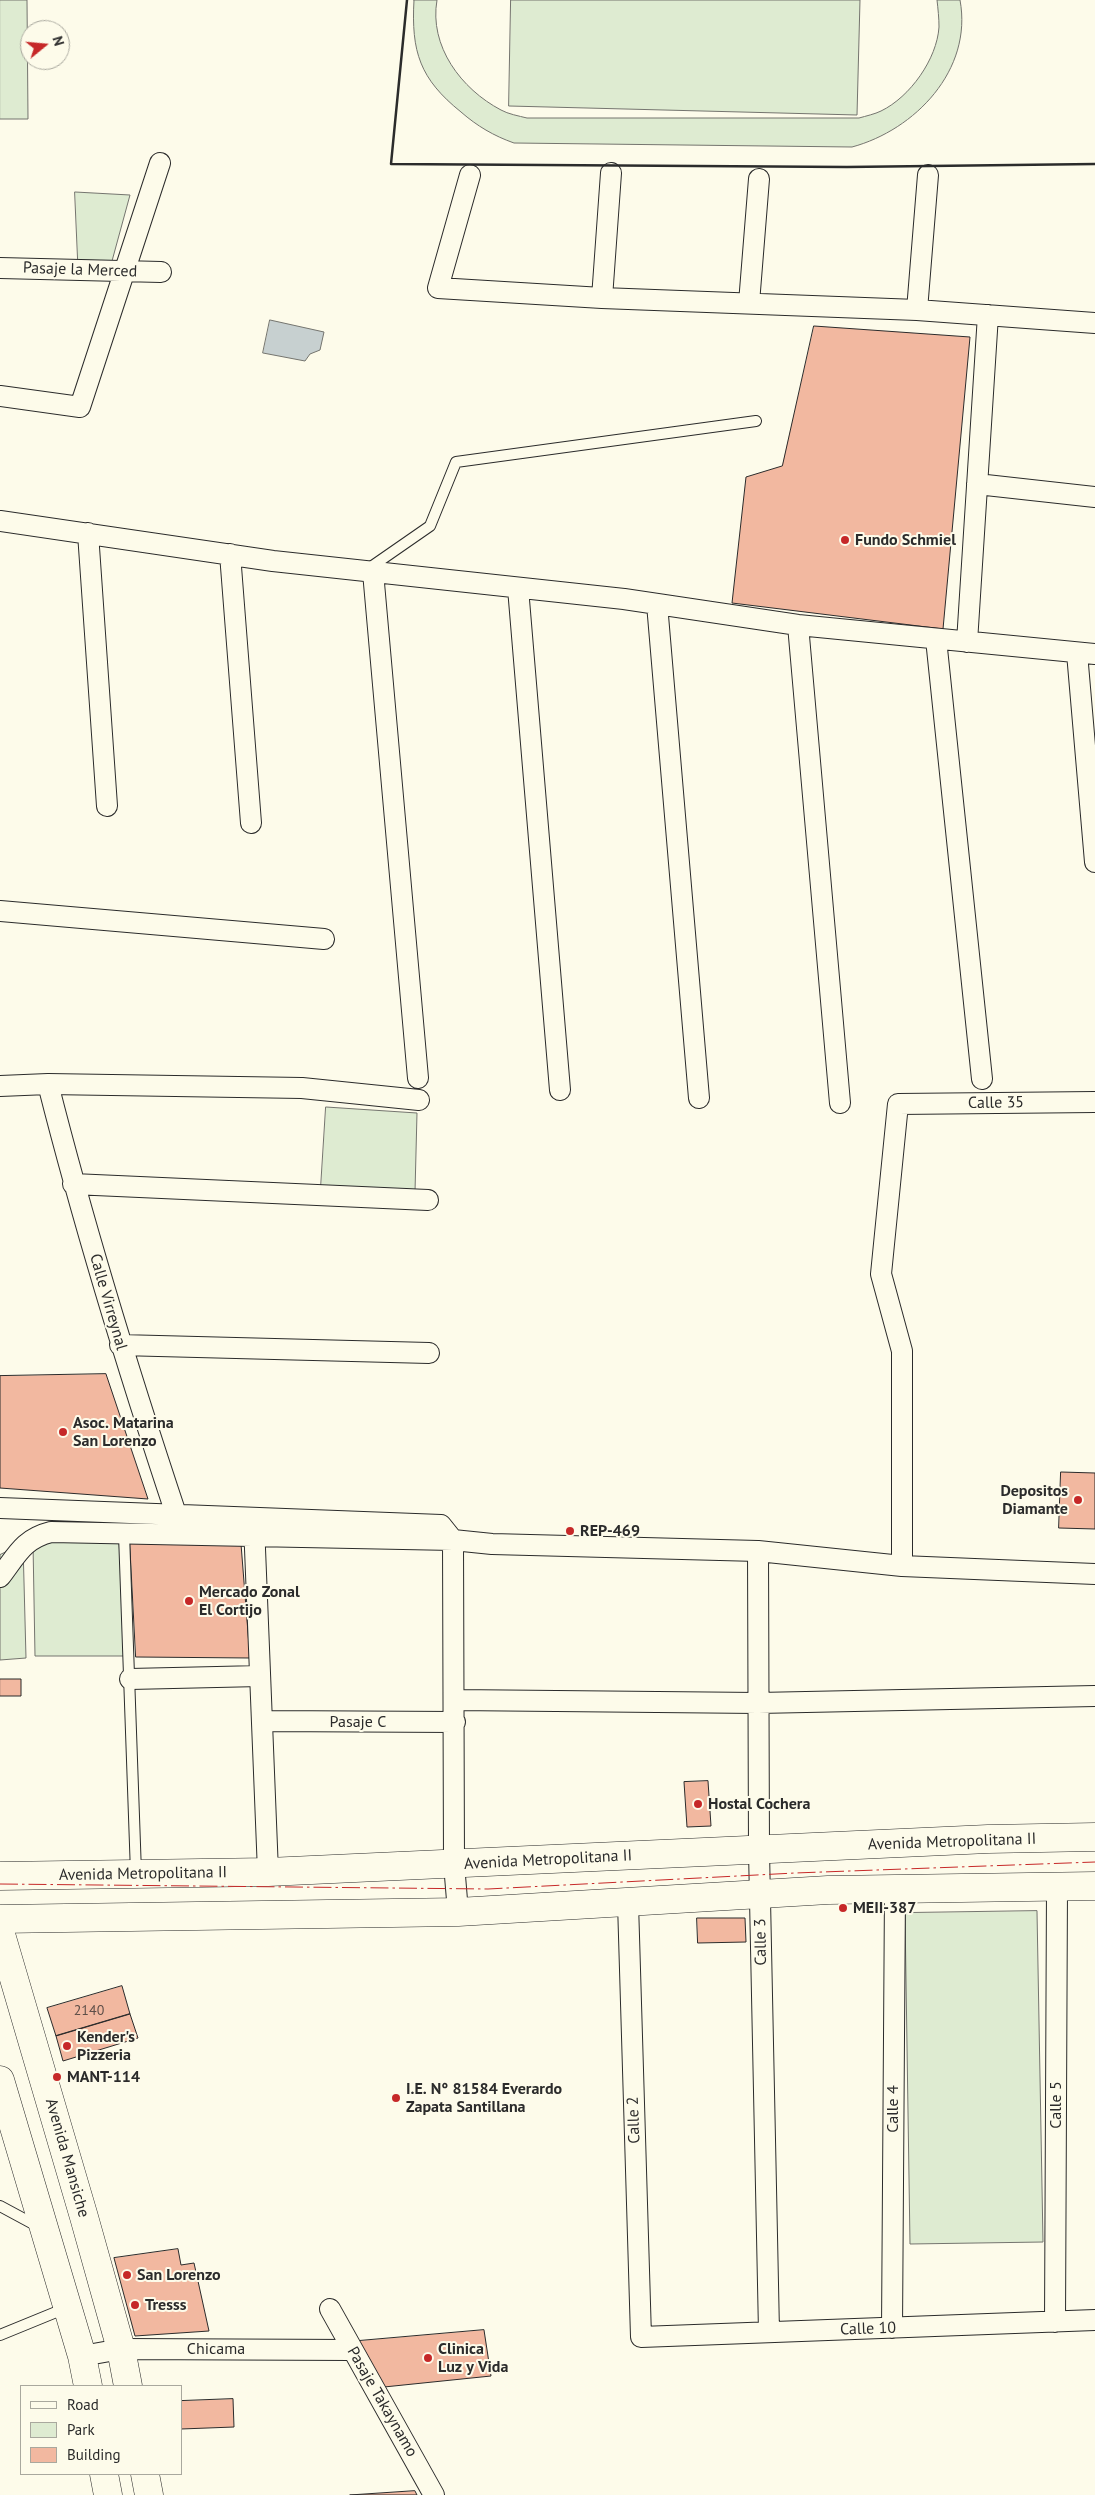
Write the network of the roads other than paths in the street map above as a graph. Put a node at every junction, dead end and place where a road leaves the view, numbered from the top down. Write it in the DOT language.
graph roads {
  1 [pos="160,163"];
  2 [pos="611,173"];
  3 [pos="470,175"];
  4 [pos="928,175"];
  5 [pos="759,179"];
  6 [pos="0,268"];
  7 [pos="124,271"];
  8 [pos="161,272"];
  9 [pos="602,298"];
  10 [pos="749,303"];
  11 [pos="917,310"];
  12 [pos="988,315"];
  13 [pos="1095,323"];
  14 [pos="0,396"];
  15 [pos="756,421"];
  16 [pos="977,484"];
  17 [pos="1095,497"];
  18 [pos="0,521"];
  19 [pos="88,533"];
  20 [pos="230,554"];
  21 [pos="369,571"];
  22 [pos="518,588"];
  23 [pos="657,604"];
  24 [pos="798,625"];
  25 [pos="936,639"];
  26 [pos="967,642"];
  27 [pos="1086,654"];
  28 [pos="107,806"];
  29 [pos="251,823"];
  30 [pos="1095,862"];
  31 [pos="0,911"];
  32 [pos="324,939"];
  33 [pos="418,1078"];
  34 [pos="982,1079"];
  35 [pos="48,1084"];
  36 [pos="0,1086"];
  37 [pos="560,1090"];
  38 [pos="699,1098"];
  39 [pos="419,1100"];
  40 [pos="1095,1102"];
  41 [pos="840,1103"];
  42 [pos="73,1184"];
  43 [pos="428,1200"];
  44 [pos="120,1345"];
  45 [pos="429,1353"];
  46 [pos="0,1508"];
  47 [pos="177,1516"];
  48 [pos="254,1528"];
  49 [pos="124,1534"];
  50 [pos="453,1540"];
  51 [pos="758,1551"];
  52 [pos="902,1566"];
  53 [pos="1095,1574"];
  54 [pos="0,1577"];
  55 [pos="260,1676"];
  56 [pos="130,1679"];
  57 [pos="1095,1696"];
  58 [pos="455,1700"];
  59 [pos="758,1703"];
  60 [pos="262,1721"];
  61 [pos="455,1722"];
  62 [pos="1095,1837"];
  63 [pos="758,1851"];
  64 [pos="454,1864"];
  65 [pos="268,1872"];
  66 [pos="136,1874"];
  67 [pos="0,1876"];
  68 [pos="1095,1886"];
  69 [pos="1057,1888"];
  70 [pos="895,1890"];
  71 [pos="760,1894"];
  72 [pos="628,1903"];
  73 [pos="458,1912"];
  74 [pos="0,1919"];
  75 [pos="0,1931"];
  76 [pos="0,2080"];
  77 [pos="0,2206"];
  78 [pos="84,2217"];
  79 [pos="44,2230"];
  80 [pos="67,2308"];
  81 [pos="330,2309"];
  82 [pos="1095,2320"];
  83 [pos="1055,2322"];
  84 [pos="892,2328"];
  85 [pos="769,2332"];
  86 [pos="0,2335"];
  87 [pos="641,2337"];
  88 [pos="121,2349"];
  89 [pos="351,2350"];
  90 [pos="82,2356"];
  91 [pos="88,2385"];
  92 [pos="128,2385"];
  93 [pos="104,2475"];
  94 [pos="145,2475"];
  95 [pos="108,2495"];
  96 [pos="149,2495"];
  97 [pos="434,2495"];
  1 -- 7 [label="street"];
  2 -- 9 [label="street"];
  3 -- 9 [label="street"];
  4 -- 11 [label="street"];
  5 -- 10 [label="street"];
  6 -- 7 [label="street, Pasaje la Merced"];
  7 -- 8 [label="street, Pasaje la Merced"];
  7 -- 14 [label="street"];
  9 -- 10 [label="street"];
  10 -- 11 [label="street"];
  11 -- 12 [label="street"];
  12 -- 13 [label="street"];
  12 -- 16 [label="street"];
  15 -- 21 [label="lane"];
  16 -- 17 [label="street"];
  16 -- 26 [label="street"];
  18 -- 19 [label="street"];
  19 -- 20 [label="street"];
  19 -- 28 [label="street"];
  20 -- 21 [label="street"];
  20 -- 29 [label="street"];
  21 -- 22 [label="street"];
  21 -- 33 [label="street"];
  22 -- 23 [label="street"];
  22 -- 37 [label="street"];
  23 -- 24 [label="street"];
  23 -- 38 [label="street"];
  24 -- 25 [label="street"];
  24 -- 41 [label="street"];
  25 -- 26 [label="street"];
  25 -- 34 [label="street"];
  26 -- 27 [label="street"];
  27 -- 30 [label="street"];
  31 -- 32 [label="street"];
  35 -- 36 [label="street"];
  35 -- 39 [label="street"];
  35 -- 42 [label="street, Calle Virreynal"];
  40 -- 52 [label="street, Calle 35"];
  42 -- 43 [label="street"];
  42 -- 44 [label="street, Calle Virreynal"];
  44 -- 45 [label="street"];
  44 -- 47 [label="street, Calle Virreynal"];
  46 -- 47 [label="street"];
  47 -- 48 [label="street"];
  48 -- 49 [label="street"];
  48 -- 50 [label="street"];
  48 -- 55 [label="street"];
  49 -- 54 [label="street"];
  49 -- 56 [label="lane"];
  50 -- 51 [label="street"];
  50 -- 58 [label="street"];
  51 -- 52 [label="street"];
  51 -- 59 [label="street, Calle 3"];
  52 -- 53 [label="street"];
  55 -- 56 [label="street"];
  55 -- 60 [label="street"];
  56 -- 66 [label="lane"];
  57 -- 59 [label="street"];
  58 -- 59 [label="street"];
  58 -- 61 [label="street"];
  59 -- 63 [label="street, Calle 3"];
  60 -- 61 [label="street, Pasaje C"];
  60 -- 65 [label="street"];
  61 -- 64 [label="street"];
  62 -- 63 [label="main road, Avenida Metropolitana II"];
  63 -- 64 [label="main road, Avenida Metropolitana II"];
  63 -- 71 [label="street, Calle 3"];
  64 -- 65 [label="main road, Avenida Metropolitana II"];
  64 -- 73 [label="street"];
  65 -- 66 [label="main road, Avenida Metropolitana II"];
  66 -- 67 [label="main road, Avenida Metropolitana II"];
  68 -- 69 [label="main road"];
  69 -- 70 [label="main road"];
  69 -- 83 [label="street, Calle 5"];
  70 -- 71 [label="main road"];
  70 -- 84 [label="street, Calle 4"];
  71 -- 72 [label="main road"];
  71 -- 85 [label="street, Calle 3"];
  72 -- 73 [label="main road"];
  72 -- 87 [label="street, Calle 2"];
  73 -- 74 [label="main road"];
  75 -- 78 [label="main road, Avenida Mansiche"];
  76 -- 79 [label="main road"];
  77 -- 79 [label="lane"];
  78 -- 79 [label="main road"];
  78 -- 88 [label="main road, Avenida Mansiche"];
  79 -- 80 [label="main road"];
  80 -- 86 [label="lane"];
  80 -- 90 [label="main road"];
  81 -- 89 [label="street, Pasaje Takaynamo"];
  82 -- 83 [label="street, Calle 10"];
  83 -- 84 [label="street, Calle 10"];
  84 -- 85 [label="street, Calle 10"];
  85 -- 87 [label="street, Calle 10"];
  88 -- 89 [label="street, Chicama"];
  88 -- 90 [label="street, Chicama"];
  88 -- 92 [label="main road, Avenida Mansiche"];
  89 -- 97 [label="street, Pasaje Takaynamo"];
  90 -- 91 [label="main road"];
  93 -- 95 [label="main road"];
  94 -- 96 [label="main road"];
}
